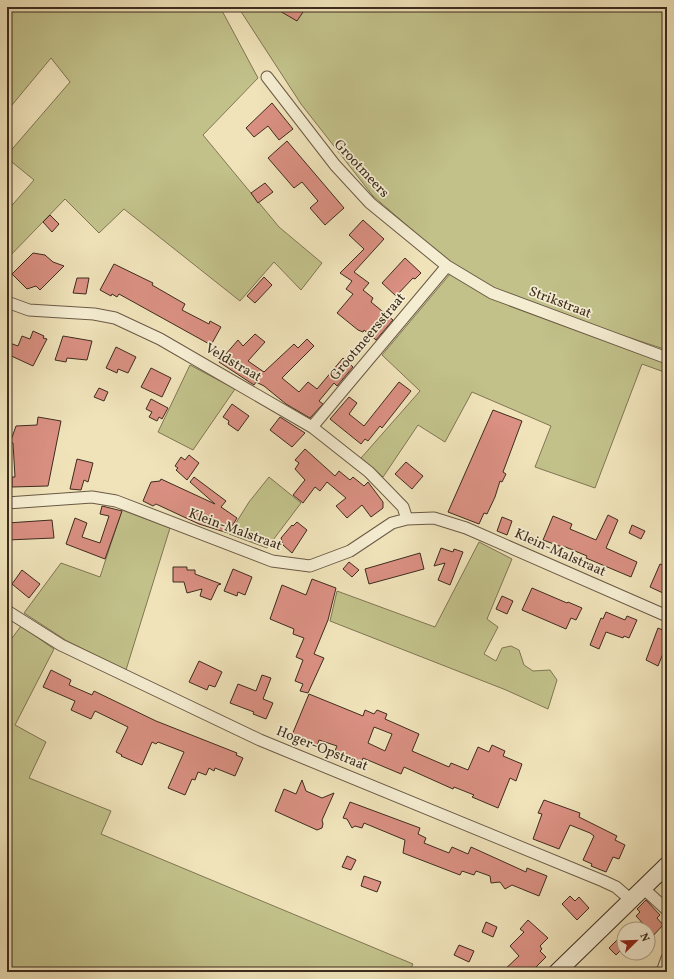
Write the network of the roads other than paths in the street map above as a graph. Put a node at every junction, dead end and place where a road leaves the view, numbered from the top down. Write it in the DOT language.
graph roads {
  1 [pos="267,77"];
  2 [pos="448,266"];
  3 [pos="7,302"];
  4 [pos="667,358"];
  5 [pos="312,427"];
  6 [pos="7,502"];
  7 [pos="407,519"];
  8 [pos="7,611"];
  9 [pos="667,616"];
  10 [pos="667,865"];
  11 [pos="643,888"];
  12 [pos="631,900"];
  13 [pos="667,910"];
  14 [pos="667,958"];
  15 [pos="557,972"];
  16 [pos="662,972"];
  1 -- 2 [label="street, Grootmeers"];
  2 -- 4 [label="street, Strikstraat"];
  2 -- 5 [label="street, Grootmeersstraat"];
  3 -- 5 [label="street, Veldstraat"];
  5 -- 7 [label="street, Veldstraat"];
  6 -- 7 [label="street, Klein-Malstraat"];
  7 -- 9 [label="street, Klein-Malstraat"];
  8 -- 12 [label="street, Hoger-Opstraat"];
  10 -- 11 [label="main road"];
  11 -- 12 [label="main road"];
  11 -- 13 [label="street"];
  12 -- 15 [label="main road"];
  14 -- 16 [label="street"];
}
